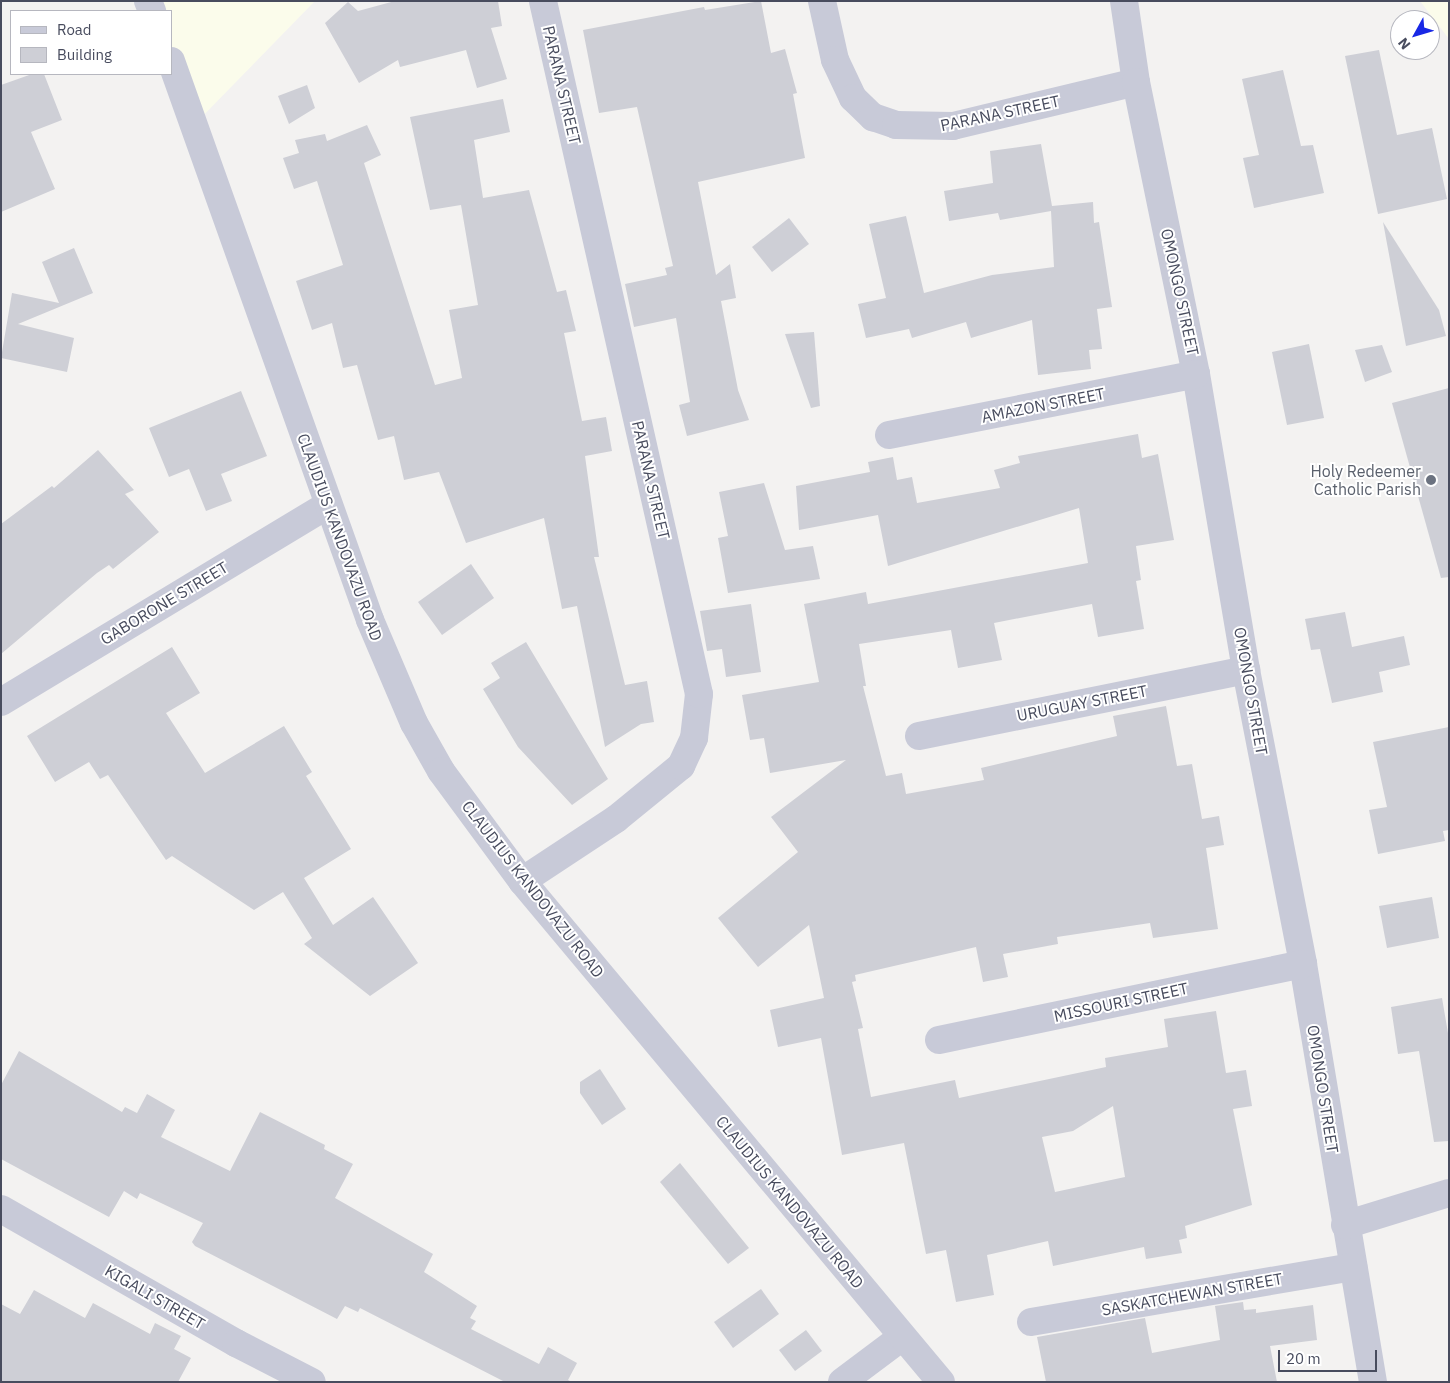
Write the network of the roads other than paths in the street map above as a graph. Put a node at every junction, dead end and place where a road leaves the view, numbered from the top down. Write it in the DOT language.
graph roads {
  1 [pos="543,1"];
  2 [pos="822,1"];
  3 [pos="1124,1"];
  4 [pos="172,65"];
  5 [pos="1136,82"];
  6 [pos="1196,374"];
  7 [pos="889,435"];
  8 [pos="327,505"];
  9 [pos="1246,670"];
  10 [pos="1,702"];
  11 [pos="919,736"];
  12 [pos="522,881"];
  13 [pos="1303,964"];
  14 [pos="939,1040"];
  15 [pos="1449,1192"];
  16 [pos="1,1209"];
  17 [pos="1345,1225"];
  18 [pos="1352,1267"];
  19 [pos="1031,1322"];
  20 [pos="902,1337"];
  21 [pos="312,1382"];
  22 [pos="842,1382"];
  23 [pos="941,1382"];
  24 [pos="1373,1382"];
  1 -- 12 [label="street, PARANA STREET"];
  2 -- 5 [label="street, PARANA STREET"];
  3 -- 5 [label="street, OMONGO STREET"];
  4 -- 8 [label="street, CLAUDIUS KANDOVAZU ROAD"];
  5 -- 6 [label="street, OMONGO STREET"];
  6 -- 7 [label="street, AMAZON STREET"];
  6 -- 9 [label="street, OMONGO STREET"];
  8 -- 10 [label="street, GABORONE STREET"];
  8 -- 12 [label="street, CLAUDIUS KANDOVAZU ROAD"];
  9 -- 11 [label="street, URUGUAY STREET"];
  9 -- 13 [label="street, OMONGO STREET"];
  12 -- 20 [label="street, CLAUDIUS KANDOVAZU ROAD"];
  13 -- 14 [label="street, MISSOURI STREET"];
  13 -- 17 [label="street, OMONGO STREET"];
  15 -- 17 [label="street"];
  16 -- 21 [label="street, KIGALI STREET"];
  17 -- 18 [label="street, OMONGO STREET"];
  18 -- 19 [label="street, SASKATCHEWAN STREET"];
  18 -- 24 [label="street, OMONGO STREET"];
  20 -- 22 [label="street"];
  20 -- 23 [label="street, CLAUDIUS KANDOVAZU ROAD"];
}
